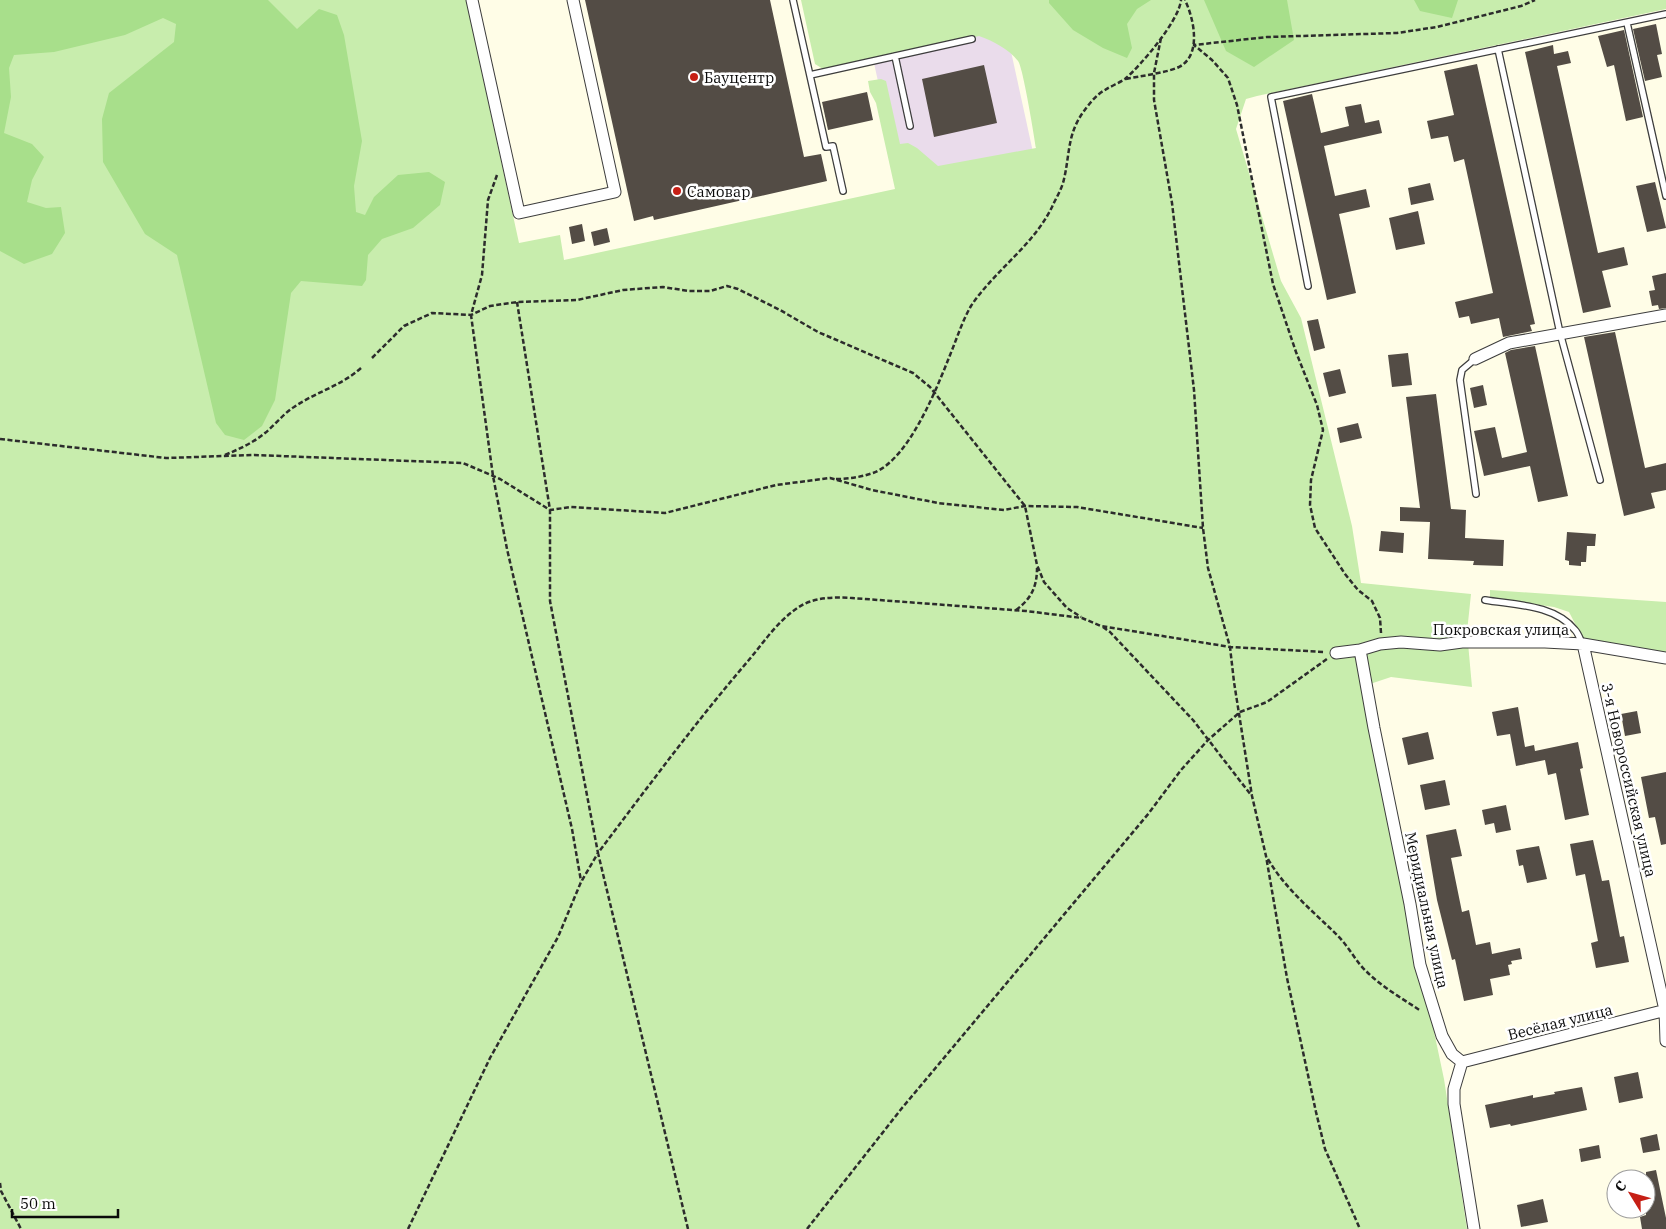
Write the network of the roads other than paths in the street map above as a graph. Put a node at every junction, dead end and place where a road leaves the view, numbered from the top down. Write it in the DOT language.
graph roads {
  1 [pos="472,0"];
  2 [pos="573,0"];
  3 [pos="793,0"];
  4 [pos="1666,14"];
  5 [pos="1627,22"];
  6 [pos="972,39"];
  7 [pos="1498,50"];
  8 [pos="895,56"];
  9 [pos="810,75"];
  10 [pos="910,126"];
  11 [pos="843,191"];
  12 [pos="1666,196"];
  13 [pos="1308,286"];
  14 [pos="1666,315"];
  15 [pos="1560,333"];
  16 [pos="1475,359"];
  17 [pos="1600,480"];
  18 [pos="1476,494"];
  19 [pos="1485,600"];
  20 [pos="1583,644"];
  21 [pos="1360,650"];
  22 [pos="1336,653"];
  23 [pos="1666,658"];
  24 [pos="1666,1010"];
  25 [pos="1666,1041"];
  26 [pos="1462,1062"];
  27 [pos="1474,1229"];
  1 -- 2 [label="street"];
  3 -- 9 [label="lane"];
  4 -- 5 [label="lane"];
  5 -- 7 [label="lane"];
  5 -- 12 [label="lane"];
  6 -- 8 [label="lane"];
  7 -- 13 [label="lane"];
  7 -- 15 [label="lane"];
  8 -- 9 [label="lane"];
  8 -- 10 [label="lane"];
  9 -- 11 [label="lane"];
  14 -- 15 [label="street"];
  15 -- 16 [label="street"];
  15 -- 17 [label="lane"];
  16 -- 18 [label="lane"];
  19 -- 20 [label="lane"];
  20 -- 21 [label="street, Покровская улица"];
  20 -- 23 [label="street, Покровская улица"];
  20 -- 24 [label="street, 3-я Новороссийская улица"];
  21 -- 22 [label="street, Покровская улица"];
  21 -- 26 [label="street, Меридиальная улица"];
  24 -- 25 [label="street, 3-я Новороссийская улица"];
  24 -- 26 [label="street, Весёлая улица"];
  26 -- 27 [label="street"];
}
